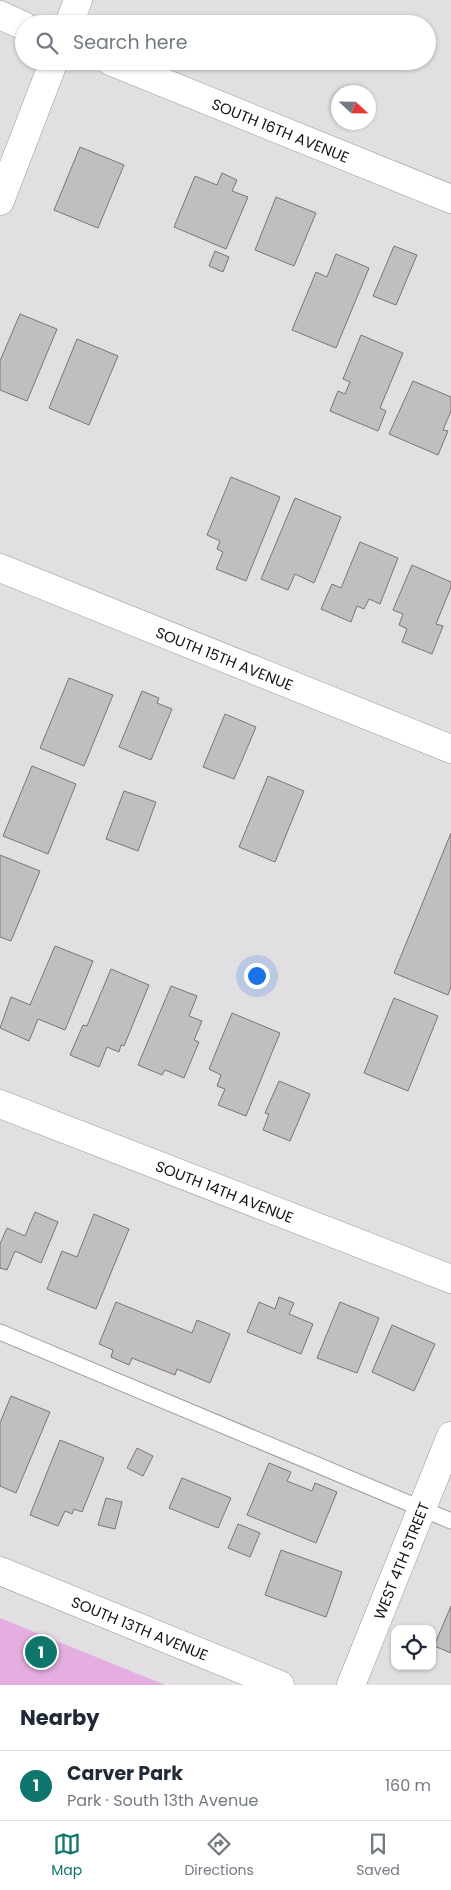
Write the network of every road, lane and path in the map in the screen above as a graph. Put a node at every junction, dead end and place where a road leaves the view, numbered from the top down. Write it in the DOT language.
graph roads {
  1 [pos="78,0"];
  2 [pos="0,15"];
  3 [pos="72,15"];
  4 [pos="15,22"];
  5 [pos="51,70"];
  6 [pos="132,70"];
  7 [pos="451,199"];
  8 [pos="0,201"];
  9 [pos="0,568"];
  10 [pos="451,749"];
  11 [pos="0,1104"];
  12 [pos="451,1279"];
  13 [pos="0,1332"];
  14 [pos="451,1436"];
  15 [pos="422,1508"];
  16 [pos="451,1520"];
  17 [pos="0,1571"];
  18 [pos="280,1685"];
  19 [pos="351,1685"];
  1 -- 3 [label="street"];
  2 -- 4 [label="street"];
  5 -- 8 [label="street"];
  6 -- 7 [label="street, SOUTH 16TH AVENUE"];
  9 -- 10 [label="street, SOUTH 15TH AVENUE"];
  11 -- 12 [label="street, SOUTH 14TH AVENUE"];
  13 -- 15 [label="lane"];
  14 -- 15 [label="street, WEST 4TH STREET"];
  15 -- 16 [label="lane"];
  15 -- 19 [label="street, WEST 4TH STREET"];
  17 -- 18 [label="street, SOUTH 13TH AVENUE"];
}
